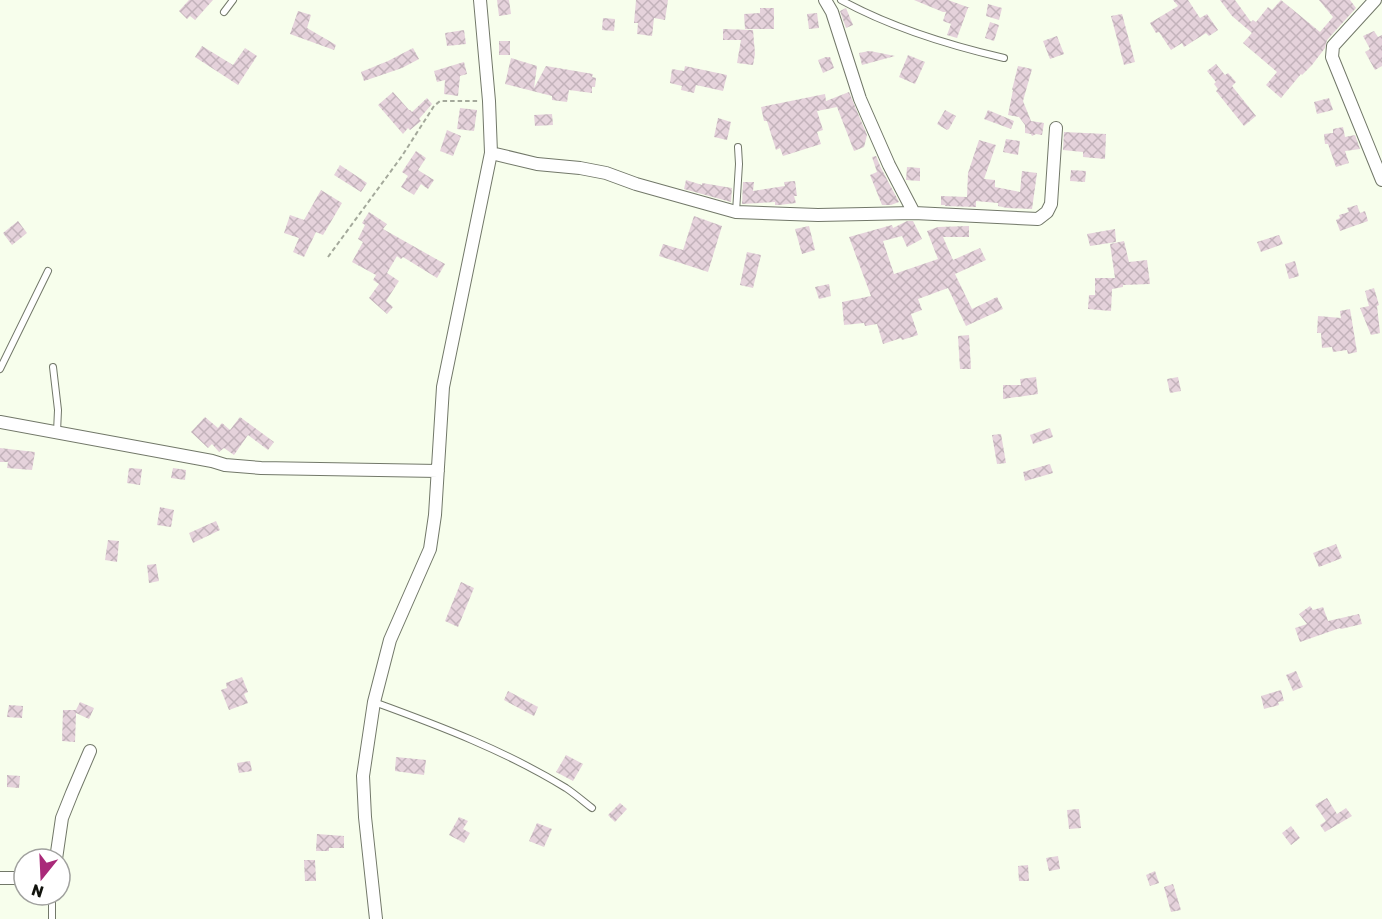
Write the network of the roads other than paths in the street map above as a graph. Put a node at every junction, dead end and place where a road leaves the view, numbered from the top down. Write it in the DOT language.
graph roads {
  1 [pos="233,0"];
  2 [pos="480,0"];
  3 [pos="825,0"];
  4 [pos="841,0"];
  5 [pos="1376,0"];
  6 [pos="1363,4"];
  7 [pos="224,12"];
  8 [pos="1004,58"];
  9 [pos="1056,128"];
  10 [pos="738,147"];
  11 [pos="490,153"];
  12 [pos="1382,180"];
  13 [pos="736,212"];
  14 [pos="914,213"];
  15 [pos="48,271"];
  16 [pos="53,367"];
  17 [pos="0,369"];
  18 [pos="0,422"];
  19 [pos="57,432"];
  20 [pos="438,471"];
  21 [pos="374,702"];
  22 [pos="90,751"];
  23 [pos="592,808"];
  24 [pos="58,847"];
  25 [pos="376,919"];
  1 -- 7 [label="lane"];
  2 -- 11 [label="street"];
  3 -- 14 [label="street"];
  4 -- 8 [label="lane"];
  5 -- 6 [label="street"];
  6 -- 12 [label="street"];
  9 -- 14 [label="street"];
  10 -- 13 [label="lane"];
  11 -- 13 [label="street"];
  11 -- 20 [label="street"];
  13 -- 14 [label="street"];
  15 -- 17 [label="lane"];
  16 -- 19 [label="lane"];
  18 -- 19 [label="street"];
  19 -- 20 [label="street"];
  20 -- 21 [label="street"];
  21 -- 23 [label="lane"];
  21 -- 25 [label="street"];
  22 -- 24 [label="street"];
}
